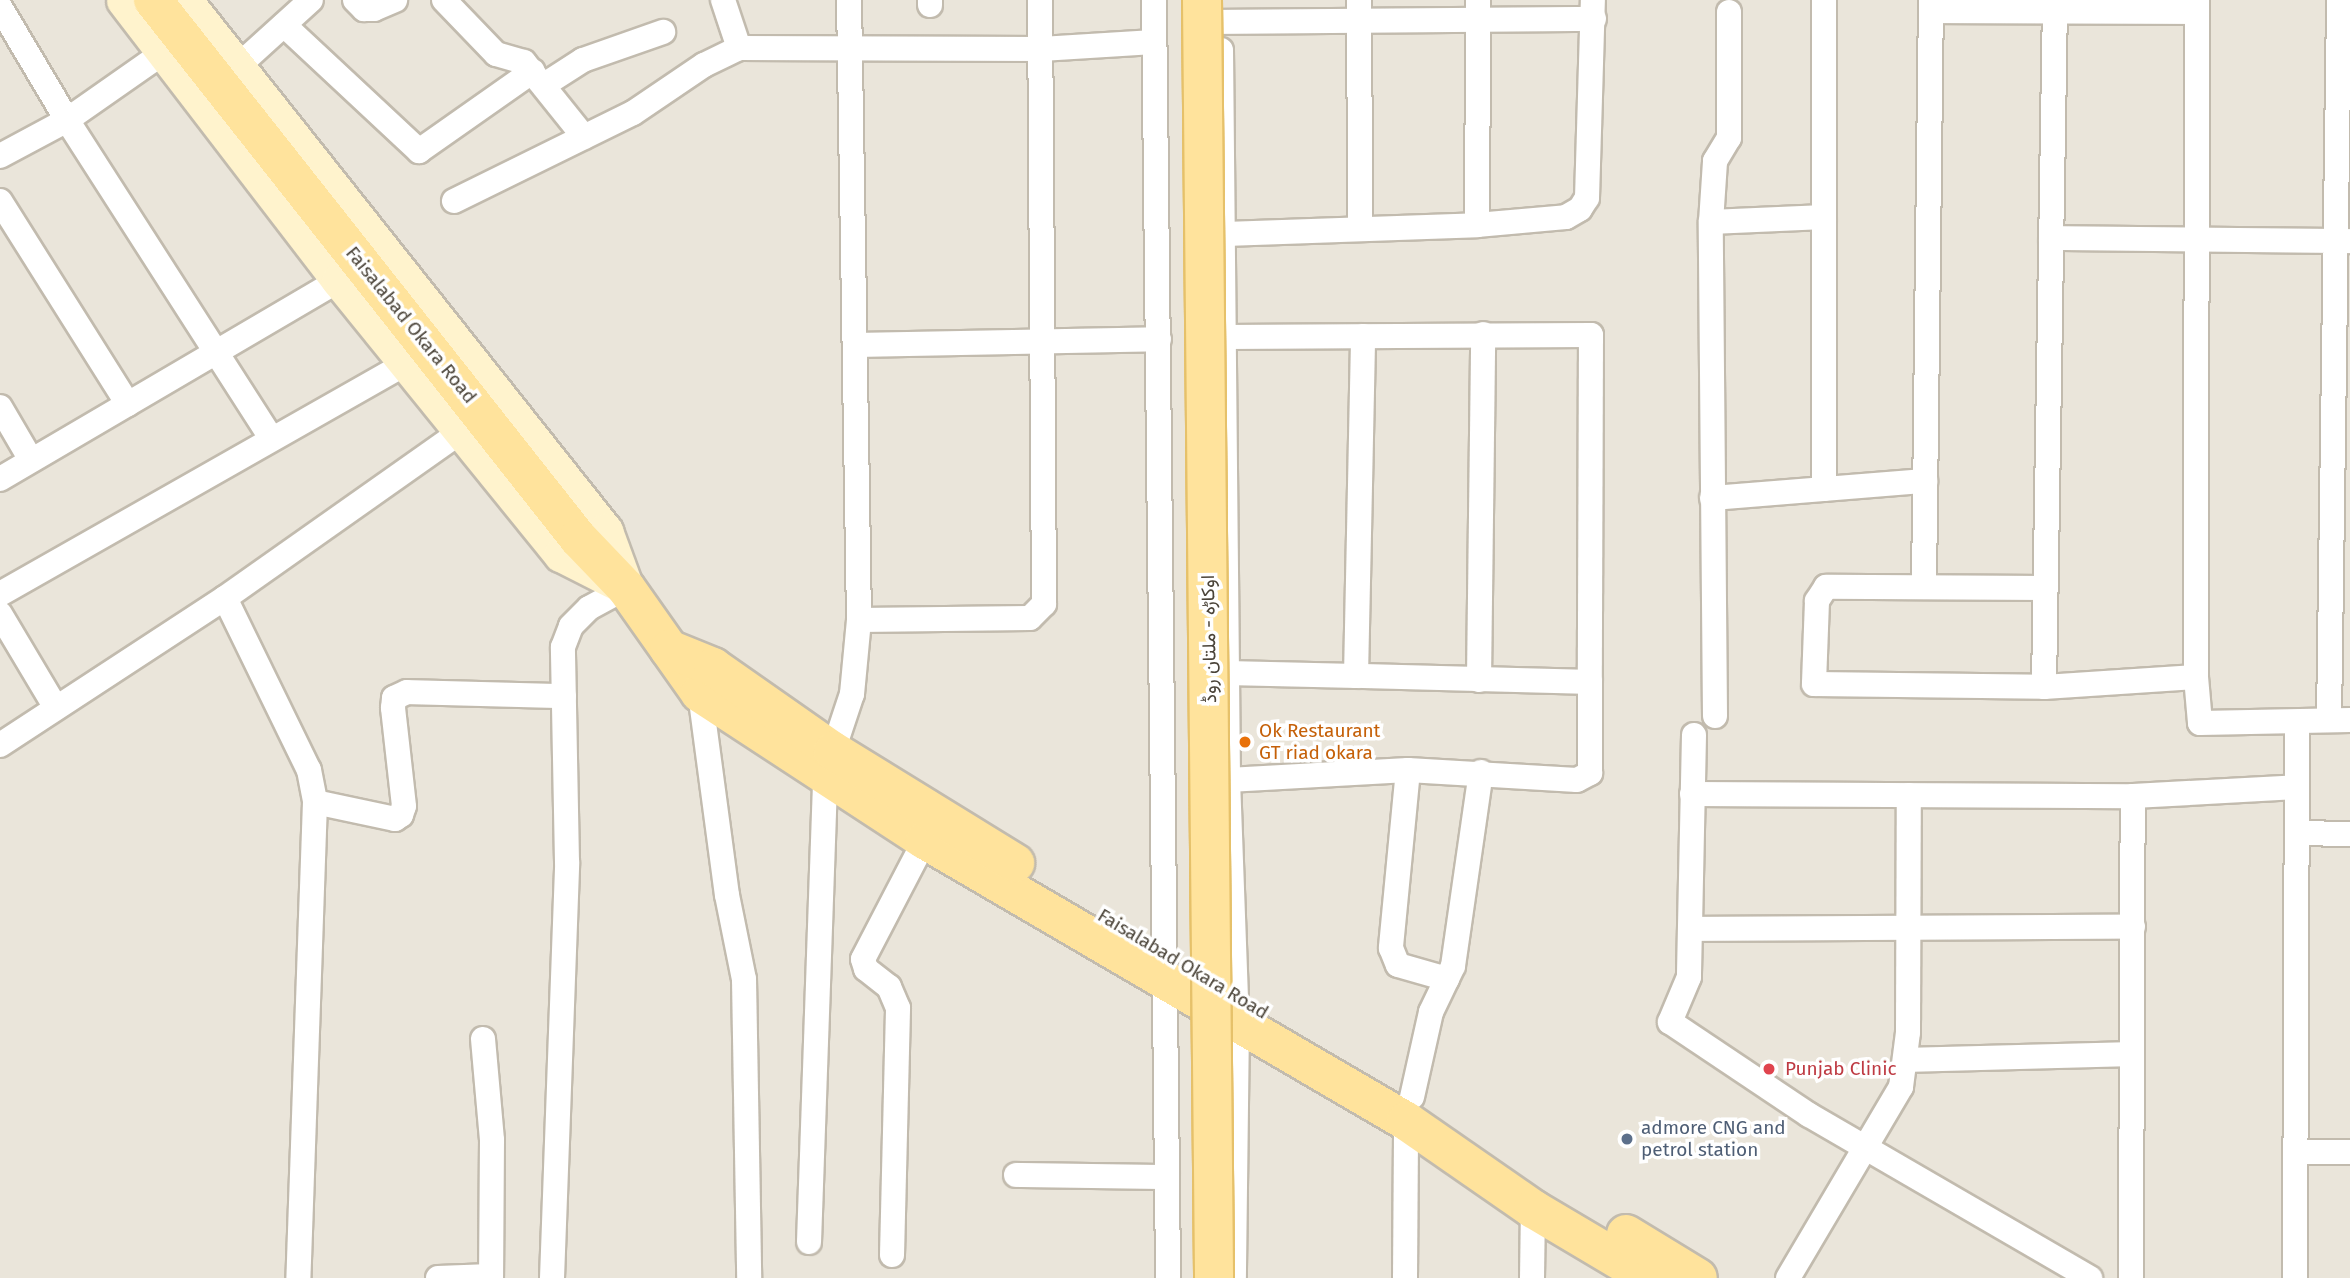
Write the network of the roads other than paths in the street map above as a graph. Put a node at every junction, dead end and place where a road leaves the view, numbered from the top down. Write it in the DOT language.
graph roads {
  1 [pos="124,0"];
  2 [pos="153,0"];
  3 [pos="184,0"];
  4 [pos="310,0"];
  5 [pos="355,0"];
  6 [pos="396,0"];
  7 [pos="444,0"];
  8 [pos="723,0"];
  9 [pos="849,0"];
  10 [pos="1040,0"];
  11 [pos="1154,0"];
  12 [pos="1178,0"];
  13 [pos="1824,0"];
  14 [pos="2339,0"];
  15 [pos="0,6"];
  16 [pos="1931,6"];
  17 [pos="2055,6"];
  18 [pos="2197,6"];
  19 [pos="1214,7"];
  20 [pos="1478,10"];
  21 [pos="1594,10"];
  22 [pos="1359,11"];
  23 [pos="1729,12"];
  24 [pos="286,15"];
  25 [pos="663,32"];
  26 [pos="1154,42"];
  27 [pos="739,48"];
  28 [pos="1041,49"];
  29 [pos="850,51"];
  30 [pos="164,52"];
  31 [pos="236,68"];
  32 [pos="538,78"];
  33 [pos="67,120"];
  34 [pos="584,136"];
  35 [pos="0,156"];
  36 [pos="0,201"];
  37 [pos="454,201"];
  38 [pos="1824,217"];
  39 [pos="1711,222"];
  40 [pos="1477,225"];
  41 [pos="1360,228"];
  42 [pos="1225,234"];
  43 [pos="2052,239"];
  44 [pos="2197,239"];
  45 [pos="2343,241"];
  46 [pos="339,280"];
  47 [pos="1483,334"];
  48 [pos="1363,336"];
  49 [pos="1226,337"];
  50 [pos="1159,339"];
  51 [pos="1044,342"];
  52 [pos="855,345"];
  53 [pos="219,351"];
  54 [pos="406,363"];
  55 [pos="128,404"];
  56 [pos="0,407"];
  57 [pos="462,431"];
  58 [pos="272,439"];
  59 [pos="31,460"];
  60 [pos="0,479"];
  61 [pos="1925,481"];
  62 [pos="1824,489"];
  63 [pos="1712,498"];
  64 [pos="626,587"];
  65 [pos="1924,587"];
  66 [pos="2046,588"];
  67 [pos="0,594"];
  68 [pos="225,598"];
  69 [pos="0,614"];
  70 [pos="859,620"];
  71 [pos="669,649"];
  72 [pos="1228,673"];
  73 [pos="1356,676"];
  74 [pos="2196,677"];
  75 [pos="1479,680"];
  76 [pos="1590,682"];
  77 [pos="2044,687"];
  78 [pos="700,693"];
  79 [pos="564,696"];
  80 [pos="56,708"];
  81 [pos="1715,716"];
  82 [pos="2339,720"];
  83 [pos="2297,723"];
  84 [pos="1693,736"];
  85 [pos="0,745"];
  86 [pos="829,763"];
  87 [pos="1408,770"];
  88 [pos="1481,772"];
  89 [pos="1228,780"];
  90 [pos="2297,787"];
  91 [pos="1692,794"];
  92 [pos="1909,795"];
  93 [pos="2133,796"];
  94 [pos="315,802"];
  95 [pos="2297,833"];
  96 [pos="2350,834"];
  97 [pos="925,840"];
  98 [pos="1908,927"];
  99 [pos="2133,927"];
  100 [pos="1690,929"];
  101 [pos="1161,967"];
  102 [pos="1447,979"];
  103 [pos="1237,1010"];
  104 [pos="483,1039"];
  105 [pos="2132,1054"];
  106 [pos="1906,1060"];
  107 [pos="1409,1109"];
  108 [pos="1866,1148"];
  109 [pos="2296,1152"];
  110 [pos="2350,1152"];
  111 [pos="1016,1175"];
  112 [pos="1167,1177"];
  113 [pos="1533,1209"];
  114 [pos="809,1242"];
  115 [pos="892,1255"];
  116 [pos="491,1277"];
  117 [pos="298,1278"];
  118 [pos="438,1278"];
  119 [pos="552,1278"];
  120 [pos="749,1278"];
  121 [pos="1168,1278"];
  122 [pos="1190,1278"];
  123 [pos="1214,1278"];
  124 [pos="1234,1278"];
  125 [pos="1405,1278"];
  126 [pos="1532,1278"];
  127 [pos="1649,1278"];
  128 [pos="1698,1278"];
  129 [pos="1788,1278"];
  130 [pos="2090,1278"];
  131 [pos="2131,1278"];
  132 [pos="2295,1278"];
  1 -- 30 [label="main road"];
  2 -- 64 [label="main road, Faisalabad Okara Road"];
  3 -- 31 [label="main road"];
  4 -- 24 [label="street"];
  5 -- 6 [label="street"];
  7 -- 32 [label="street"];
  8 -- 27 [label="street"];
  9 -- 29 [label="street"];
  10 -- 28 [label="street"];
  11 -- 26 [label="street"];
  12 -- 122 [label="main road, اوکاڑہ - ملتان روڈ"];
  13 -- 38 [label="street"];
  14 -- 45 [label="street"];
  15 -- 33 [label="street"];
  16 -- 17 [label="street"];
  16 -- 61 [label="street"];
  17 -- 18 [label="street"];
  17 -- 43 [label="street"];
  18 -- 44 [label="street"];
  19 -- 22 [label="street"];
  19 -- 42 [label="street"];
  19 -- 123 [label="main road, اوکاڑہ - ملتان روڈ, bridge"];
  20 -- 21 [label="street"];
  20 -- 22 [label="street"];
  20 -- 40 [label="street"];
  21 -- 40 [label="street"];
  22 -- 41 [label="street"];
  23 -- 39 [label="street"];
  24 -- 31 [label="street"];
  24 -- 32 [label="street"];
  25 -- 32 [label="street"];
  26 -- 28 [label="street"];
  26 -- 50 [label="street"];
  27 -- 29 [label="street"];
  27 -- 34 [label="street"];
  28 -- 29 [label="street"];
  28 -- 51 [label="street"];
  29 -- 52 [label="street"];
  30 -- 33 [label="street"];
  30 -- 46 [label="main road"];
  31 -- 64 [label="main road"];
  32 -- 34 [label="street"];
  33 -- 35 [label="street"];
  33 -- 53 [label="street"];
  34 -- 37 [label="street"];
  36 -- 55 [label="street"];
  38 -- 39 [label="street"];
  38 -- 62 [label="street"];
  39 -- 63 [label="street"];
  40 -- 41 [label="street"];
  41 -- 42 [label="street"];
  42 -- 49 [label="street"];
  43 -- 44 [label="street"];
  43 -- 66 [label="street"];
  44 -- 45 [label="street"];
  44 -- 74 [label="street"];
  45 -- 82 [label="street"];
  46 -- 53 [label="street"];
  46 -- 54 [label="main road"];
  47 -- 48 [label="street"];
  47 -- 75 [label="street"];
  47 -- 76 [label="street"];
  48 -- 49 [label="street"];
  48 -- 73 [label="street"];
  49 -- 72 [label="street"];
  50 -- 51 [label="street"];
  50 -- 101 [label="street"];
  51 -- 52 [label="street"];
  51 -- 70 [label="street"];
  52 -- 70 [label="street"];
  53 -- 55 [label="street"];
  53 -- 58 [label="street"];
  54 -- 57 [label="main road"];
  54 -- 58 [label="street"];
  55 -- 59 [label="street"];
  56 -- 59 [label="street"];
  57 -- 64 [label="main road"];
  57 -- 68 [label="street"];
  58 -- 67 [label="street"];
  59 -- 60 [label="street"];
  61 -- 62 [label="street"];
  61 -- 65 [label="street"];
  62 -- 63 [label="street"];
  63 -- 81 [label="street"];
  64 -- 71 [label="main road, Faisalabad Okara Road"];
  64 -- 79 [label="street"];
  65 -- 66 [label="street"];
  65 -- 77 [label="street"];
  66 -- 77 [label="street"];
  68 -- 80 [label="street"];
  68 -- 94 [label="street"];
  69 -- 80 [label="street"];
  70 -- 86 [label="street"];
  71 -- 78 [label="main road, Faisalabad Okara Road"];
  71 -- 86 [label="main road, Faisalabad Okara Road"];
  72 -- 73 [label="street"];
  72 -- 89 [label="street"];
  73 -- 75 [label="street"];
  74 -- 77 [label="street"];
  74 -- 83 [label="street"];
  75 -- 76 [label="street"];
  76 -- 88 [label="street"];
  78 -- 86 [label="main road, Faisalabad Okara Road"];
  78 -- 120 [label="street"];
  79 -- 94 [label="street"];
  79 -- 119 [label="street"];
  80 -- 85 [label="street"];
  82 -- 83 [label="street"];
  83 -- 90 [label="street"];
  84 -- 91 [label="street"];
  86 -- 97 [label="main road, Faisalabad Okara Road"];
  86 -- 101 [label="main road, Faisalabad Okara Road"];
  86 -- 114 [label="street"];
  87 -- 88 [label="street"];
  87 -- 89 [label="street"];
  87 -- 102 [label="street"];
  88 -- 102 [label="street"];
  89 -- 103 [label="street"];
  90 -- 93 [label="street"];
  90 -- 95 [label="street"];
  91 -- 92 [label="street"];
  91 -- 100 [label="street"];
  92 -- 93 [label="street"];
  92 -- 98 [label="street"];
  93 -- 99 [label="street"];
  94 -- 117 [label="street"];
  95 -- 96 [label="street"];
  95 -- 109 [label="street"];
  97 -- 101 [label="main road, Faisalabad Okara Road"];
  97 -- 115 [label="street"];
  98 -- 99 [label="street"];
  98 -- 100 [label="street"];
  98 -- 106 [label="street"];
  99 -- 105 [label="street"];
  100 -- 108 [label="street"];
  101 -- 103 [label="main road, Faisalabad Okara Road"];
  101 -- 112 [label="street"];
  102 -- 107 [label="street"];
  103 -- 107 [label="main road, Faisalabad Okara Road"];
  103 -- 124 [label="street"];
  104 -- 116 [label="street"];
  105 -- 106 [label="street"];
  105 -- 131 [label="street"];
  106 -- 108 [label="street"];
  107 -- 113 [label="main road, Faisalabad Okara Road"];
  107 -- 125 [label="street"];
  107 -- 128 [label="main road, Faisalabad Okara Road"];
  108 -- 129 [label="street"];
  108 -- 130 [label="street"];
  109 -- 110 [label="street"];
  109 -- 132 [label="street"];
  111 -- 112 [label="street"];
  112 -- 121 [label="street"];
  113 -- 126 [label="street"];
  113 -- 127 [label="main road, Faisalabad Okara Road"];
  116 -- 118 [label="street"];
}
